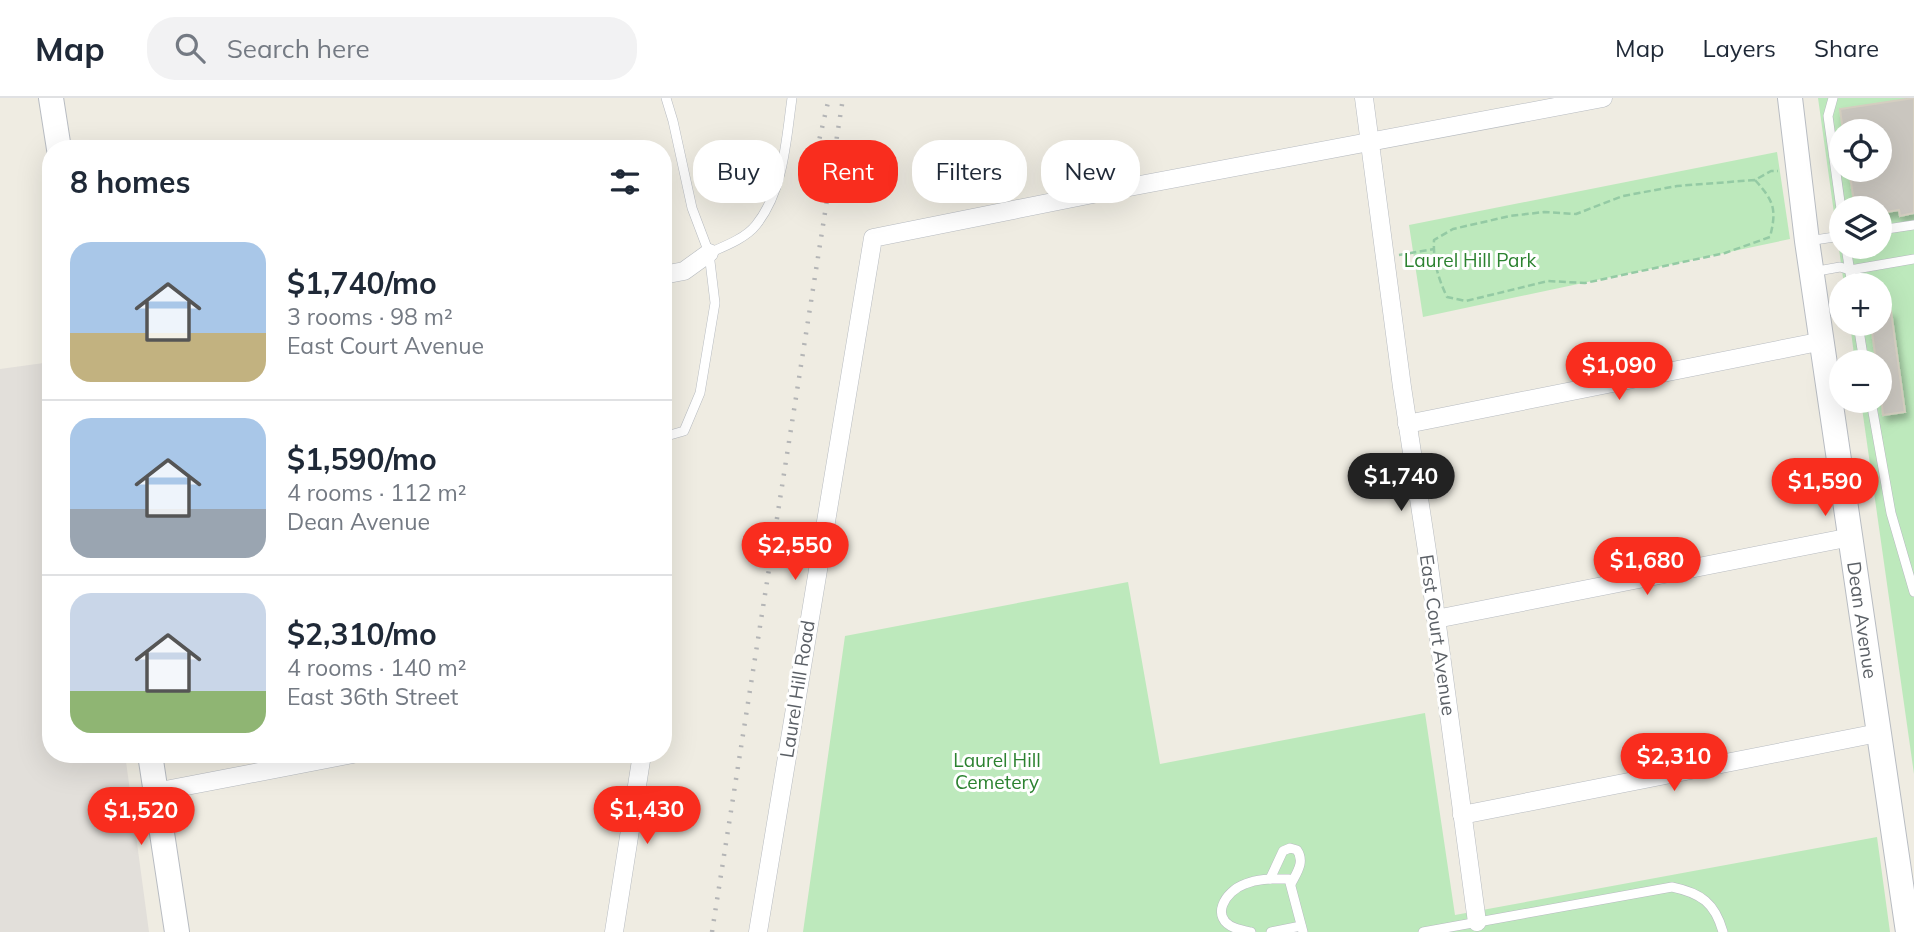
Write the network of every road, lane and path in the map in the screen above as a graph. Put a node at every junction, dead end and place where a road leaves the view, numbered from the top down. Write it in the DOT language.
graph roads {
  1 [pos="51,98"];
  2 [pos="666,98"];
  3 [pos="792,98"];
  4 [pos="1364,98"];
  5 [pos="1603,98"];
  6 [pos="1790,98"];
  7 [pos="1833,98"];
  8 [pos="58,140"];
  9 [pos="1371,141"];
  10 [pos="1779,171"];
  11 [pos="1755,180"];
  12 [pos="1839,196"];
  13 [pos="1914,225"];
  14 [pos="1892,228"];
  15 [pos="1829,238"];
  16 [pos="1807,242"];
  17 [pos="1434,249"];
  18 [pos="709,253"];
  19 [pos="1385,256"];
  20 [pos="1848,259"];
  21 [pos="1914,259"];
  22 [pos="1850,270"];
  23 [pos="1812,272"];
  24 [pos="672,273"];
  25 [pos="1850,273"];
  26 [pos="1823,341"];
  27 [pos="1873,413"];
  28 [pos="1407,424"];
  29 [pos="672,434"];
  30 [pos="1851,537"];
  31 [pos="1914,592"];
  32 [pos="1436,619"];
  33 [pos="1878,733"];
  34 [pos="151,763"];
  35 [pos="306,763"];
  36 [pos="641,763"];
  37 [pos="155,792"];
  38 [pos="1462,815"];
  39 [pos="1270,879"];
  40 [pos="1291,884"];
  41 [pos="1909,917"];
  42 [pos="1477,927"];
  43 [pos="1228,928"];
  44 [pos="1302,929"];
  45 [pos="177,932"];
  46 [pos="614,932"];
  47 [pos="758,932"];
  48 [pos="1251,932"];
  49 [pos="1271,932"];
  50 [pos="1423,932"];
  51 [pos="1723,932"];
  1 -- 8 [label="street"];
  2 -- 18 [label="lane"];
  3 -- 18 [label="lane"];
  4 -- 9 [label="street, East Court Avenue"];
  5 -- 9 [label="street"];
  6 -- 16 [label="street, Dean Avenue"];
  7 -- 12 [label="lane"];
  9 -- 19 [label="street, East Court Avenue"];
  9 -- 47 [label="street, Laurel Hill Road"];
  10 -- 11 [label="path"];
  11 -- 17 [label="path"];
  11 -- 17 [label="path"];
  13 -- 14 [label="lane"];
  15 -- 16 [label="lane"];
  16 -- 23 [label="street, Dean Avenue"];
  17 -- 19 [label="path"];
  18 -- 24 [label="street"];
  18 -- 29 [label="lane"];
  19 -- 28 [label="street, East Court Avenue"];
  20 -- 22 [label="lane"];
  21 -- 22 [label="lane"];
  22 -- 23 [label="lane"];
  22 -- 25 [label="lane"];
  23 -- 26 [label="street, Dean Avenue"];
  26 -- 28 [label="street"];
  26 -- 30 [label="street, Dean Avenue"];
  27 -- 31 [label="lane"];
  28 -- 32 [label="street, East Court Avenue"];
  30 -- 32 [label="street"];
  30 -- 33 [label="street, Dean Avenue"];
  32 -- 38 [label="street, East Court Avenue"];
  33 -- 38 [label="street"];
  33 -- 41 [label="street, Dean Avenue"];
  34 -- 37 [label="street"];
  35 -- 37 [label="street"];
  36 -- 46 [label="street"];
  37 -- 45 [label="street"];
  38 -- 42 [label="street, East Court Avenue"];
  39 -- 40 [label="lane"];
  39 -- 40 [label="lane"];
  39 -- 43 [label="lane"];
  40 -- 44 [label="lane"];
  42 -- 50 [label="lane"];
  42 -- 51 [label="lane"];
  43 -- 48 [label="lane"];
  44 -- 49 [label="lane"];
}
